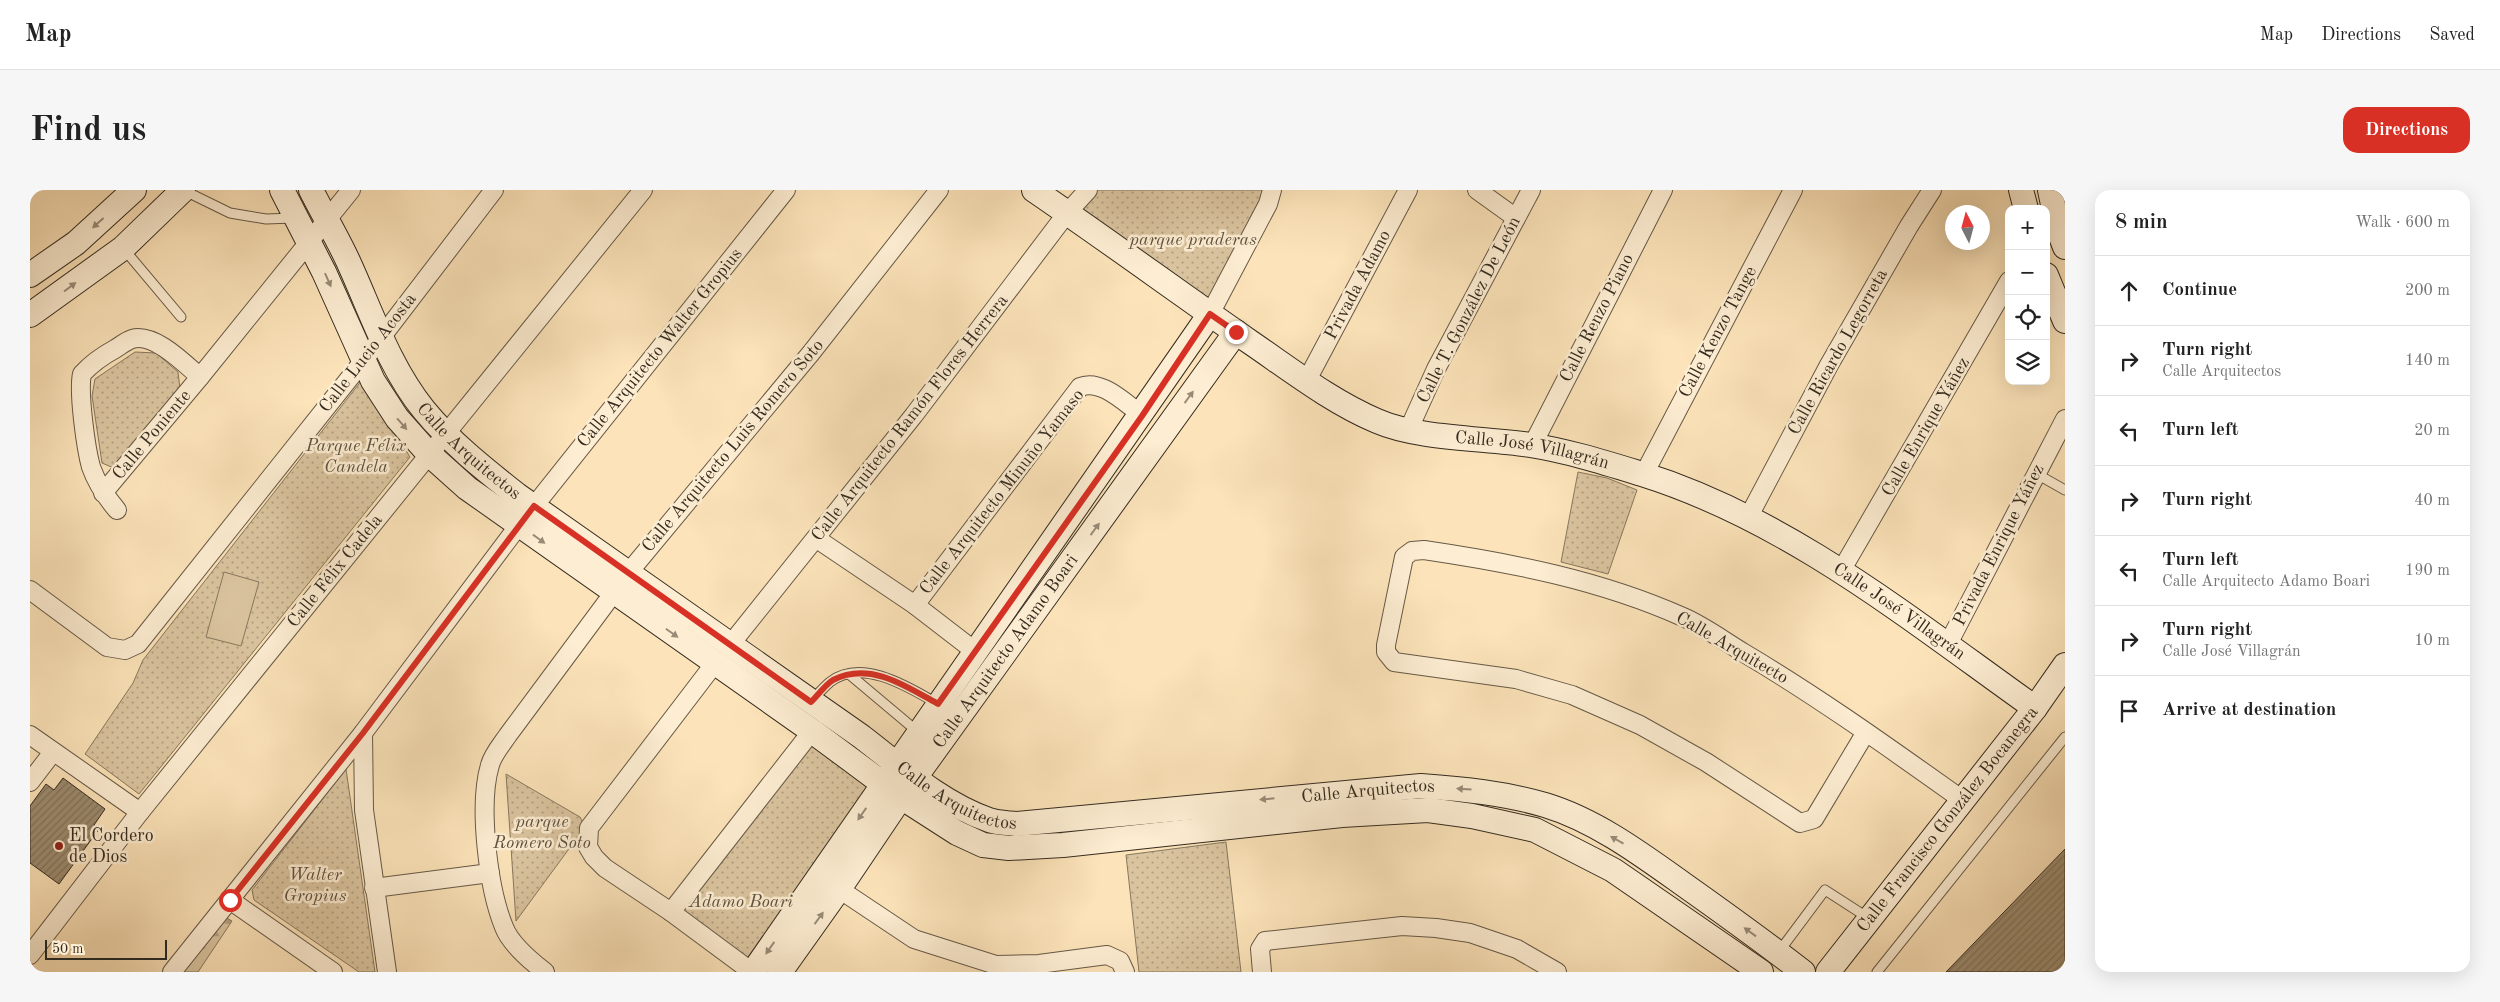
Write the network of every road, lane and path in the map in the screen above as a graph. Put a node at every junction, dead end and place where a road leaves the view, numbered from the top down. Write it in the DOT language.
graph roads {
  1 [pos="134,190"];
  2 [pos="183,190"];
  3 [pos="282,190"];
  4 [pos="311,190"];
  5 [pos="351,190"];
  6 [pos="494,190"];
  7 [pos="643,190"];
  8 [pos="786,190"];
  9 [pos="939,190"];
  10 [pos="1034,190"];
  11 [pos="1088,190"];
  12 [pos="1272,190"];
  13 [pos="1408,190"];
  14 [pos="1477,190"];
  15 [pos="1531,190"];
  16 [pos="1663,190"];
  17 [pos="1793,190"];
  18 [pos="1932,190"];
  19 [pos="2021,190"];
  20 [pos="2050,190"];
  21 [pos="2025,205"];
  22 [pos="1067,213"];
  23 [pos="295,218"];
  24 [pos="1516,218"];
  25 [pos="327,221"];
  26 [pos="2059,235"];
  27 [pos="308,242"];
  28 [pos="122,248"];
  29 [pos="30,275"];
  30 [pos="2050,285"];
  31 [pos="2005,289"];
  32 [pos="30,314"];
  33 [pos="1210,314"];
  34 [pos="181,317"];
  35 [pos="2065,321"];
  36 [pos="1236,332"];
  37 [pos="381,337"];
  38 [pos="364,360"];
  39 [pos="200,377"];
  40 [pos="1307,380"];
  41 [pos="1142,416"];
  42 [pos="2065,419"];
  43 [pos="1408,430"];
  44 [pos="445,434"];
  45 [pos="2060,437"];
  46 [pos="1532,446"];
  47 [pos="429,454"];
  48 [pos="2035,473"];
  49 [pos="1644,474"];
  50 [pos="2065,490"];
  51 [pos="103,493"];
  52 [pos="534,506"];
  53 [pos="117,510"];
  54 [pos="1749,516"];
  55 [pos="519,524"];
  56 [pos="816,538"];
  57 [pos="1841,571"];
  58 [pos="629,572"];
  59 [pos="30,590"];
  60 [pos="613,592"];
  61 [pos="915,605"];
  62 [pos="1947,646"];
  63 [pos="976,652"];
  64 [pos="723,654"];
  65 [pos="2065,666"];
  66 [pos="849,674"];
  67 [pos="811,702"];
  68 [pos="938,704"];
  69 [pos="2035,708"];
  70 [pos="812,731"];
  71 [pos="918,732"];
  72 [pos="1866,732"];
  73 [pos="363,733"];
  74 [pos="30,735"];
  75 [pos="2065,736"];
  76 [pos="53,752"];
  77 [pos="896,763"];
  78 [pos="916,778"];
  79 [pos="30,782"];
  80 [pos="883,783"];
  81 [pos="901,797"];
  82 [pos="1964,801"];
  83 [pos="1547,806"];
  84 [pos="1165,811"];
  85 [pos="140,812"];
  86 [pos="1536,830"];
  87 [pos="1167,834"];
  88 [pos="490,873"];
  89 [pos="374,888"];
  90 [pos="839,889"];
  91 [pos="230,900"];
  92 [pos="671,912"];
  93 [pos="1870,919"];
  94 [pos="1778,953"];
  95 [pos="30,954"];
  96 [pos="1124,971"];
  97 [pos="172,972"];
  98 [pos="333,972"];
  99 [pos="387,972"];
  100 [pos="545,972"];
  101 [pos="752,972"];
  102 [pos="780,972"];
  103 [pos="1262,972"];
  104 [pos="1557,972"];
  105 [pos="1761,972"];
  106 [pos="1803,972"];
  107 [pos="1828,972"];
  108 [pos="1877,972"];
  1 -- 29 [label="street, one-way"];
  2 -- 23 [label="lane"];
  2 -- 28 [label="street"];
  3 -- 23 [label="street, Calle Arquitectos"];
  4 -- 25 [label="street, Calle Arquitectos"];
  5 -- 25 [label="street, Calle Poniente"];
  6 -- 37 [label="street, Calle Lucio Acosta"];
  7 -- 44 [label="street, Calle Félix Cadela"];
  8 -- 52 [label="street, Calle Arquitecto Walter Gropius"];
  9 -- 58 [label="street, Calle Arquitecto Luis Romero Soto"];
  10 -- 22 [label="street, Calle José Villagrán"];
  11 -- 22 [label="street, Calle Arquitecto Ramón Flores Herrera"];
  12 -- 33 [label="street"];
  13 -- 40 [label="street, Privada Adamo"];
  14 -- 24 [label="street"];
  15 -- 24 [label="street, Calle T. González De León"];
  16 -- 46 [label="street, Calle Renzo Piano"];
  17 -- 49 [label="street, Calle Kenzo Tange"];
  18 -- 54 [label="street, Calle Ricardo Legorreta"];
  19 -- 21 [label="street"];
  20 -- 26 [label="street"];
  22 -- 33 [label="street, Calle José Villagrán"];
  22 -- 56 [label="street, Calle Arquitecto Ramón Flores Herrera"];
  23 -- 27 [label="street, Calle Arquitectos"];
  24 -- 43 [label="street, Calle T. González De León"];
  25 -- 27 [label="street, Calle Poniente"];
  25 -- 37 [label="street, Calle Arquitectos"];
  27 -- 38 [label="street, Calle Arquitectos, one-way"];
  27 -- 39 [label="street, Calle Poniente"];
  32 -- 28 [label="street, one-way"];
  28 -- 34 [label="lane"];
  30 -- 35 [label="street"];
  31 -- 57 [label="street, Calle Enrique Yáñez"];
  33 -- 36 [label="street, Calle José Villagrán"];
  33 -- 41 [label="street, Calle Arquitecto Adamo Boari"];
  36 -- 40 [label="street, Calle José Villagrán"];
  78 -- 36 [label="street, Calle Arquitecto Adamo Boari, one-way"];
  37 -- 38 [label="street, Calle Lucio Acosta"];
  37 -- 44 [label="street, Calle Arquitectos"];
  38 -- 47 [label="street, Calle Arquitectos, one-way"];
  38 -- 59 [label="street, Calle Lucio Acosta"];
  39 -- 51 [label="street, Calle Poniente"];
  39 -- 51 [label="street"];
  40 -- 43 [label="street, Calle José Villagrán"];
  41 -- 61 [label="street, Calle Arquitecto Minuño Yamaso"];
  41 -- 63 [label="street, Calle Arquitecto Adamo Boari"];
  42 -- 45 [label="street, Privada Enrique Yáñez"];
  43 -- 46 [label="street, Calle José Villagrán"];
  44 -- 47 [label="street, Calle Félix Cadela"];
  44 -- 52 [label="street, Calle Arquitectos"];
  45 -- 48 [label="street, Privada Enrique Yáñez"];
  46 -- 49 [label="street, Calle José Villagrán"];
  47 -- 55 [label="street, Calle Arquitectos"];
  47 -- 85 [label="street, Calle Félix Cadela"];
  48 -- 50 [label="lane"];
  48 -- 62 [label="street, Privada Enrique Yáñez"];
  49 -- 54 [label="street, Calle José Villagrán"];
  51 -- 53 [label="street"];
  52 -- 55 [label="street, Calle Arquitecto Walter Gropius"];
  52 -- 58 [label="street, Calle Arquitectos"];
  54 -- 57 [label="street, Calle José Villagrán"];
  55 -- 60 [label="street, Calle Arquitectos, one-way"];
  55 -- 73 [label="street"];
  56 -- 61 [label="street"];
  56 -- 64 [label="street, Calle Arquitecto Ramón Flores Herrera"];
  57 -- 62 [label="street, Calle José Villagrán"];
  58 -- 60 [label="street, Calle Arquitecto Luis Romero Soto"];
  58 -- 64 [label="street, Calle Arquitectos"];
  60 -- 64 [label="street, Calle Arquitectos, one-way"];
  60 -- 88 [label="street, Calle Arquitecto Luis Romero Soto"];
  61 -- 63 [label="street"];
  62 -- 69 [label="street, Calle José Villagrán"];
  63 -- 68 [label="street, Calle Arquitecto Adamo Boari"];
  64 -- 67 [label="street, Calle Arquitectos"];
  64 -- 70 [label="street, Calle Arquitectos"];
  64 -- 92 [label="street, Calle Arquitecto Ramón Flores Herrera"];
  65 -- 69 [label="street, Calle Francisco González Bocanegra"];
  66 -- 67 [label="lane"];
  66 -- 68 [label="lane"];
  66 -- 71 [label="lane"];
  67 -- 77 [label="street, Calle Arquitectos"];
  68 -- 71 [label="street, Calle Arquitecto Adamo Boari"];
  69 -- 82 [label="street, Calle Francisco González Bocanegra"];
  70 -- 80 [label="street, Calle Arquitectos"];
  70 -- 92 [label="street"];
  71 -- 77 [label="street, Calle Arquitecto Adamo Boari"];
  72 -- 72 [label="street, Calle Arquitecto"];
  72 -- 82 [label="street, Calle Arquitecto"];
  73 -- 89 [label="street"];
  73 -- 91 [label="street"];
  74 -- 76 [label="street"];
  75 -- 108 [label="lane"];
  76 -- 79 [label="street"];
  76 -- 85 [label="street"];
  77 -- 78 [label="street, Calle Arquitectos"];
  77 -- 80 [label="street, Calle Arquitecto Adamo Boari"];
  78 -- 81 [label="street, Calle Arquitecto Adamo Boari"];
  78 -- 84 [label="street, Calle Arquitectos"];
  80 -- 81 [label="street, Calle Arquitectos"];
  80 -- 101 [label="street, Calle Arquitecto Adamo Boari, one-way"];
  81 -- 87 [label="street, Calle Arquitectos"];
  81 -- 90 [label="street, Calle Arquitecto Adamo Boari"];
  82 -- 93 [label="street, Calle Francisco González Bocanegra"];
  83 -- 84 [label="street, Calle Arquitectos, one-way"];
  83 -- 86 [label="street"];
  94 -- 83 [label="street, Calle Arquitectos, one-way"];
  84 -- 87 [label="street"];
  85 -- 95 [label="street, Calle Félix Cadela"];
  86 -- 87 [label="street, Calle Arquitectos"];
  86 -- 105 [label="street, Calle Arquitectos"];
  88 -- 89 [label="street"];
  88 -- 100 [label="street, Calle Arquitecto Luis Romero Soto"];
  89 -- 99 [label="street"];
  90 -- 96 [label="street"];
  102 -- 90 [label="street, Calle Arquitecto Adamo Boari, one-way"];
  91 -- 97 [label="street"];
  91 -- 98 [label="street"];
  92 -- 101 [label="street"];
  93 -- 94 [label="lane"];
  93 -- 107 [label="street, Calle Francisco González Bocanegra"];
  94 -- 106 [label="street, Calle Arquitectos"];
  103 -- 104 [label="street"];
}
